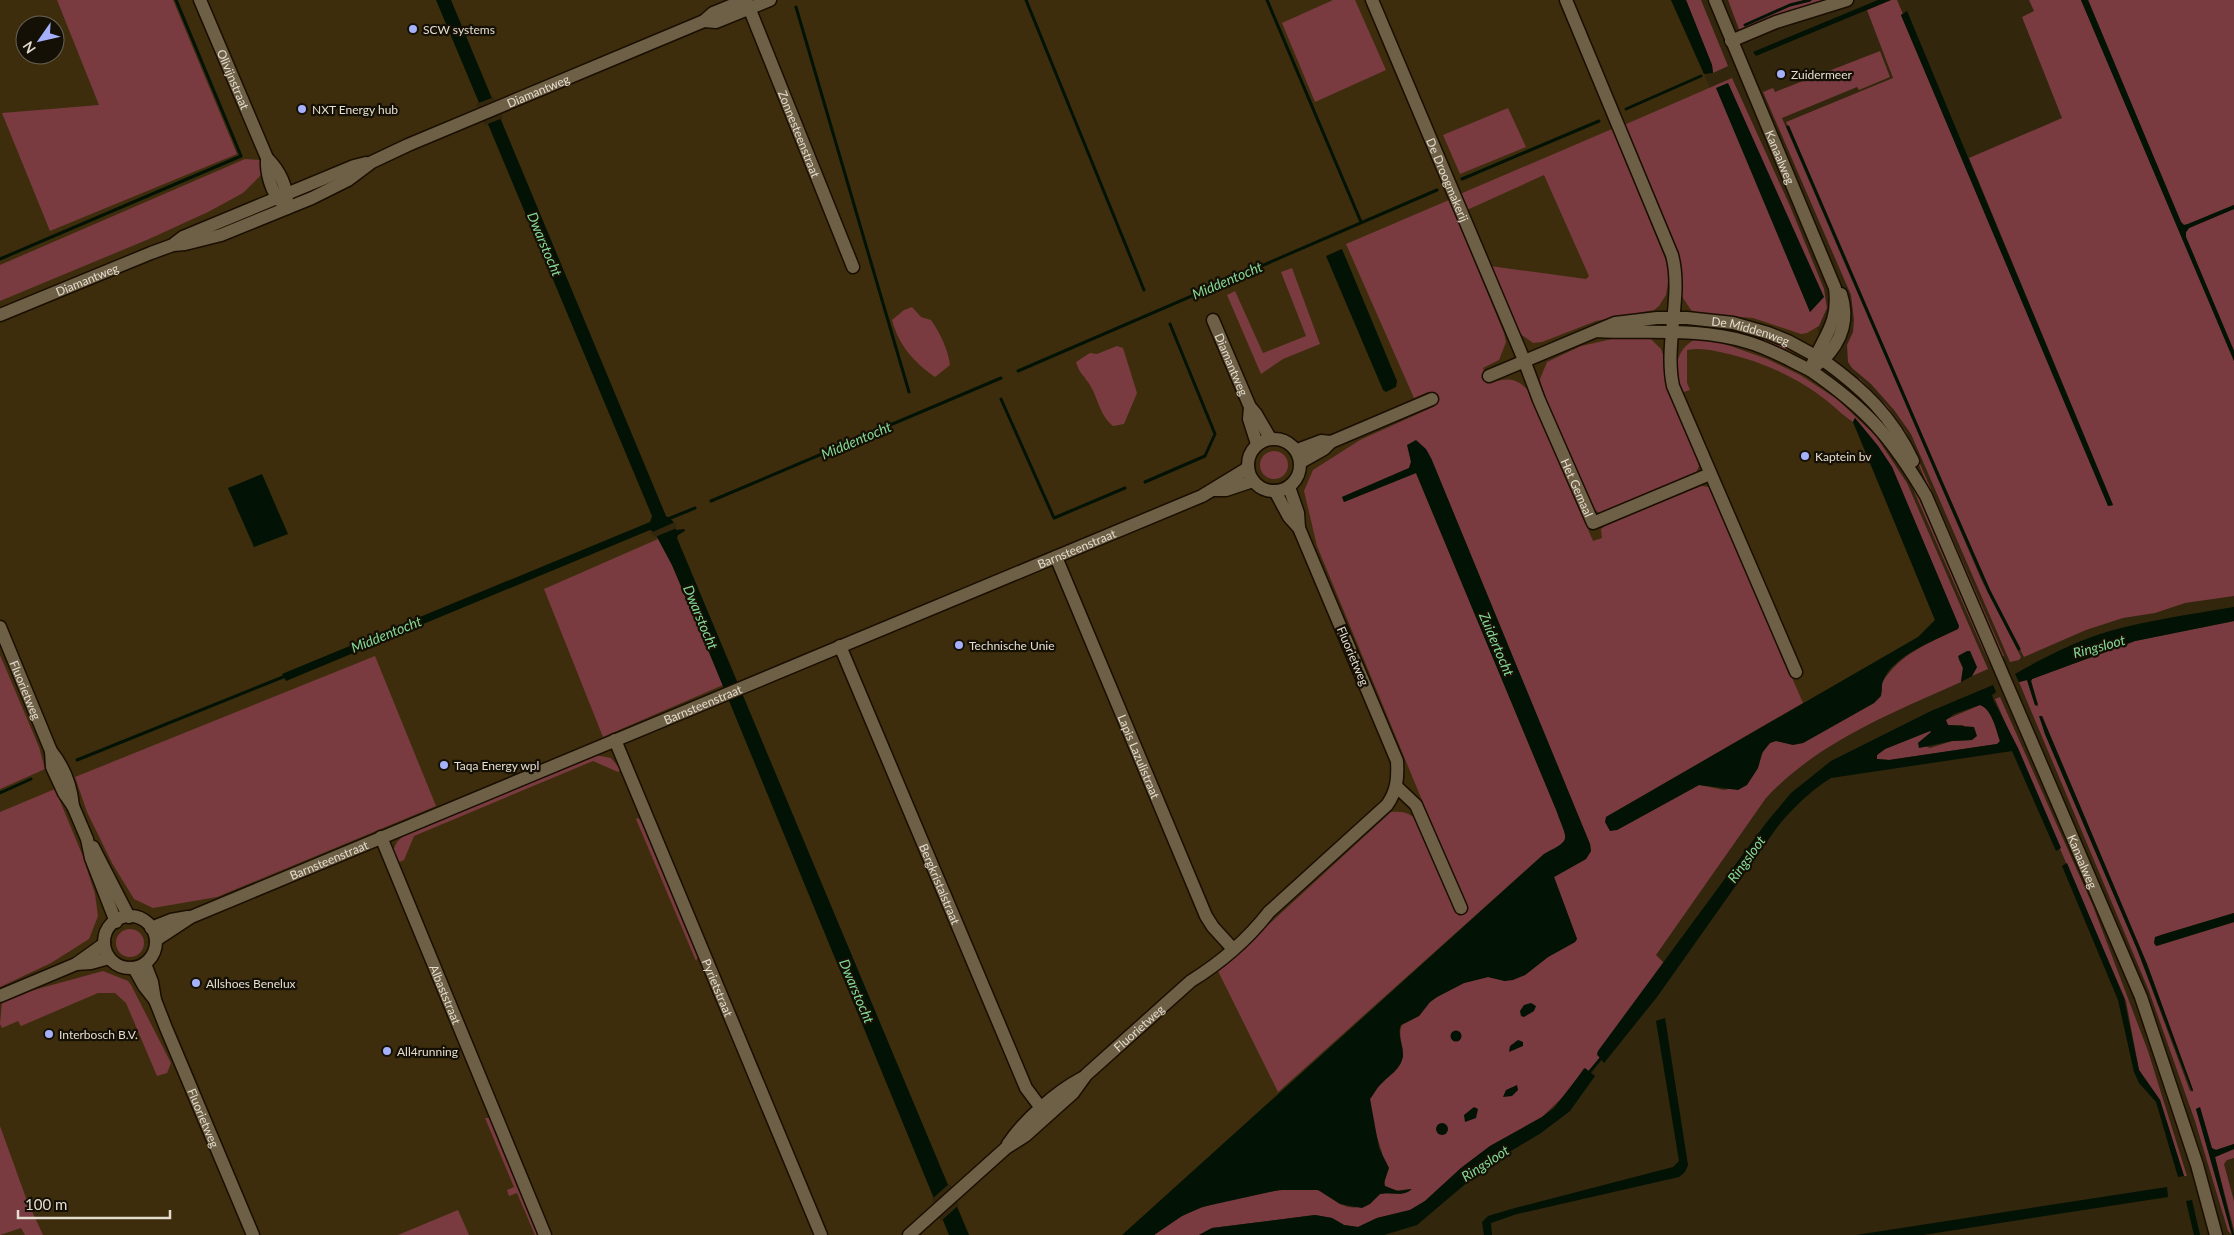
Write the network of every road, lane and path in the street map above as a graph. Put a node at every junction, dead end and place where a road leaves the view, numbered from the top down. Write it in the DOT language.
graph roads {
  1 [pos="200,0"];
  2 [pos="770,0"];
  3 [pos="1372,0"];
  4 [pos="1566,0"];
  5 [pos="1715,0"];
  6 [pos="1848,0"];
  7 [pos="747,3"];
  8 [pos="1731,41"];
  9 [pos="372,162"];
  10 [pos="282,196"];
  11 [pos="287,208"];
  12 [pos="173,245"];
  13 [pos="853,267"];
  14 [pos="0,315"];
  15 [pos="1672,318"];
  16 [pos="1213,320"];
  17 [pos="1671,331"];
  18 [pos="1597,332"];
  19 [pos="1819,358"];
  20 [pos="1524,360"];
  21 [pos="1810,370"];
  22 [pos="1489,376"];
  23 [pos="1432,399"];
  24 [pos="1250,407"];
  25 [pos="1270,438"];
  26 [pos="1257,444"];
  27 [pos="1299,456"];
  28 [pos="1248,468"];
  29 [pos="1710,474"];
  30 [pos="1254,481"];
  31 [pos="1289,487"];
  32 [pos="1214,490"];
  33 [pos="1275,491"];
  34 [pos="1926,496"];
  35 [pos="1299,528"];
  36 [pos="1056,557"];
  37 [pos="0,627"];
  38 [pos="840,646"];
  39 [pos="1796,672"];
  40 [pos="615,740"];
  41 [pos="1397,786"];
  42 [pos="381,837"];
  43 [pos="87,839"];
  44 [pos="1461,908"];
  45 [pos="129,917"];
  46 [pos="191,917"];
  47 [pos="116,922"];
  48 [pos="151,928"];
  49 [pos="156,940"];
  50 [pos="104,944"];
  51 [pos="1230,946"];
  52 [pos="110,958"];
  53 [pos="76,964"];
  54 [pos="139,966"];
  55 [pos="0,996"];
  56 [pos="1044,1112"];
  57 [pos="253,1235"];
  58 [pos="545,1235"];
  59 [pos="821,1235"];
  60 [pos="909,1235"];
  61 [pos="2216,1235"];
  1 -- 10 [label="street, Olivijnstraat"];
  2 -- 7 [label="street, Diamantweg"];
  3 -- 20 [label="street, De Droogmakerij"];
  4 -- 15 [label="street"];
  5 -- 8 [label="street, Kanaalweg"];
  6 -- 8 [label="street"];
  7 -- 9 [label="street, Diamantweg"];
  7 -- 13 [label="street, Zonnesteenstraat"];
  8 -- 19 [label="street, Kanaalweg"];
  9 -- 10 [label="street, Diamantweg"];
  9 -- 11 [label="street, Diamantweg"];
  10 -- 11 [label="street, Olivijnstraat"];
  10 -- 12 [label="street, Diamantweg"];
  11 -- 12 [label="street, Diamantweg"];
  12 -- 14 [label="street, Diamantweg"];
  15 -- 17 [label="street"];
  15 -- 18 [label="street, De Middenweg"];
  15 -- 19 [label="street, De Middenweg"];
  16 -- 24 [label="street, Diamantweg"];
  17 -- 18 [label="street, De Middenweg"];
  17 -- 21 [label="street, De Middenweg"];
  17 -- 29 [label="street"];
  18 -- 20 [label="street, De Middenweg"];
  19 -- 21 [label="street, Kanaalweg"];
  19 -- 34 [label="street, Kanaalweg"];
  20 -- 22 [label="street, De Middenweg"];
  20 -- 29 [label="street, Het Gemaal"];
  21 -- 34 [label="street, Kanaalweg"];
  23 -- 27 [label="street"];
  24 -- 25 [label="street, Diamantweg"];
  24 -- 26 [label="street, Diamantweg"];
  25 -- 26 [label="street"];
  25 -- 27 [label="street"];
  26 -- 28 [label="street"];
  27 -- 31 [label="street"];
  28 -- 30 [label="street"];
  28 -- 32 [label="street, Barnsteenstraat"];
  29 -- 39 [label="street"];
  30 -- 32 [label="street, Barnsteenstraat"];
  30 -- 33 [label="street"];
  31 -- 33 [label="street"];
  31 -- 35 [label="street, Fluorietweg"];
  32 -- 36 [label="street, Barnsteenstraat"];
  33 -- 35 [label="street, Fluorietweg"];
  34 -- 61 [label="street, Kanaalweg"];
  35 -- 41 [label="street, Fluorietweg"];
  36 -- 38 [label="street, Barnsteenstraat"];
  36 -- 51 [label="street, Lapis Lazulistraat"];
  37 -- 43 [label="street, Fluorietweg"];
  38 -- 40 [label="street, Barnsteenstraat"];
  38 -- 56 [label="street, Bergkristalstraat"];
  40 -- 42 [label="street, Barnsteenstraat"];
  40 -- 59 [label="street, Pyrietstraat"];
  41 -- 44 [label="street"];
  41 -- 51 [label="street, Fluorietweg"];
  42 -- 46 [label="street, Barnsteenstraat"];
  42 -- 58 [label="street, Albaststraat"];
  43 -- 45 [label="street, Fluorietweg"];
  43 -- 47 [label="street, Fluorietweg"];
  45 -- 47 [label="street"];
  45 -- 48 [label="street"];
  46 -- 48 [label="street, Barnsteenstraat"];
  46 -- 49 [label="street, Barnsteenstraat"];
  47 -- 50 [label="street"];
  48 -- 49 [label="street"];
  49 -- 54 [label="street"];
  50 -- 52 [label="street"];
  50 -- 53 [label="street"];
  51 -- 56 [label="street, Fluorietweg"];
  52 -- 53 [label="street"];
  52 -- 54 [label="street"];
  53 -- 55 [label="street"];
  54 -- 57 [label="street, Fluorietweg"];
  56 -- 60 [label="street, Fluorietweg"];
}
